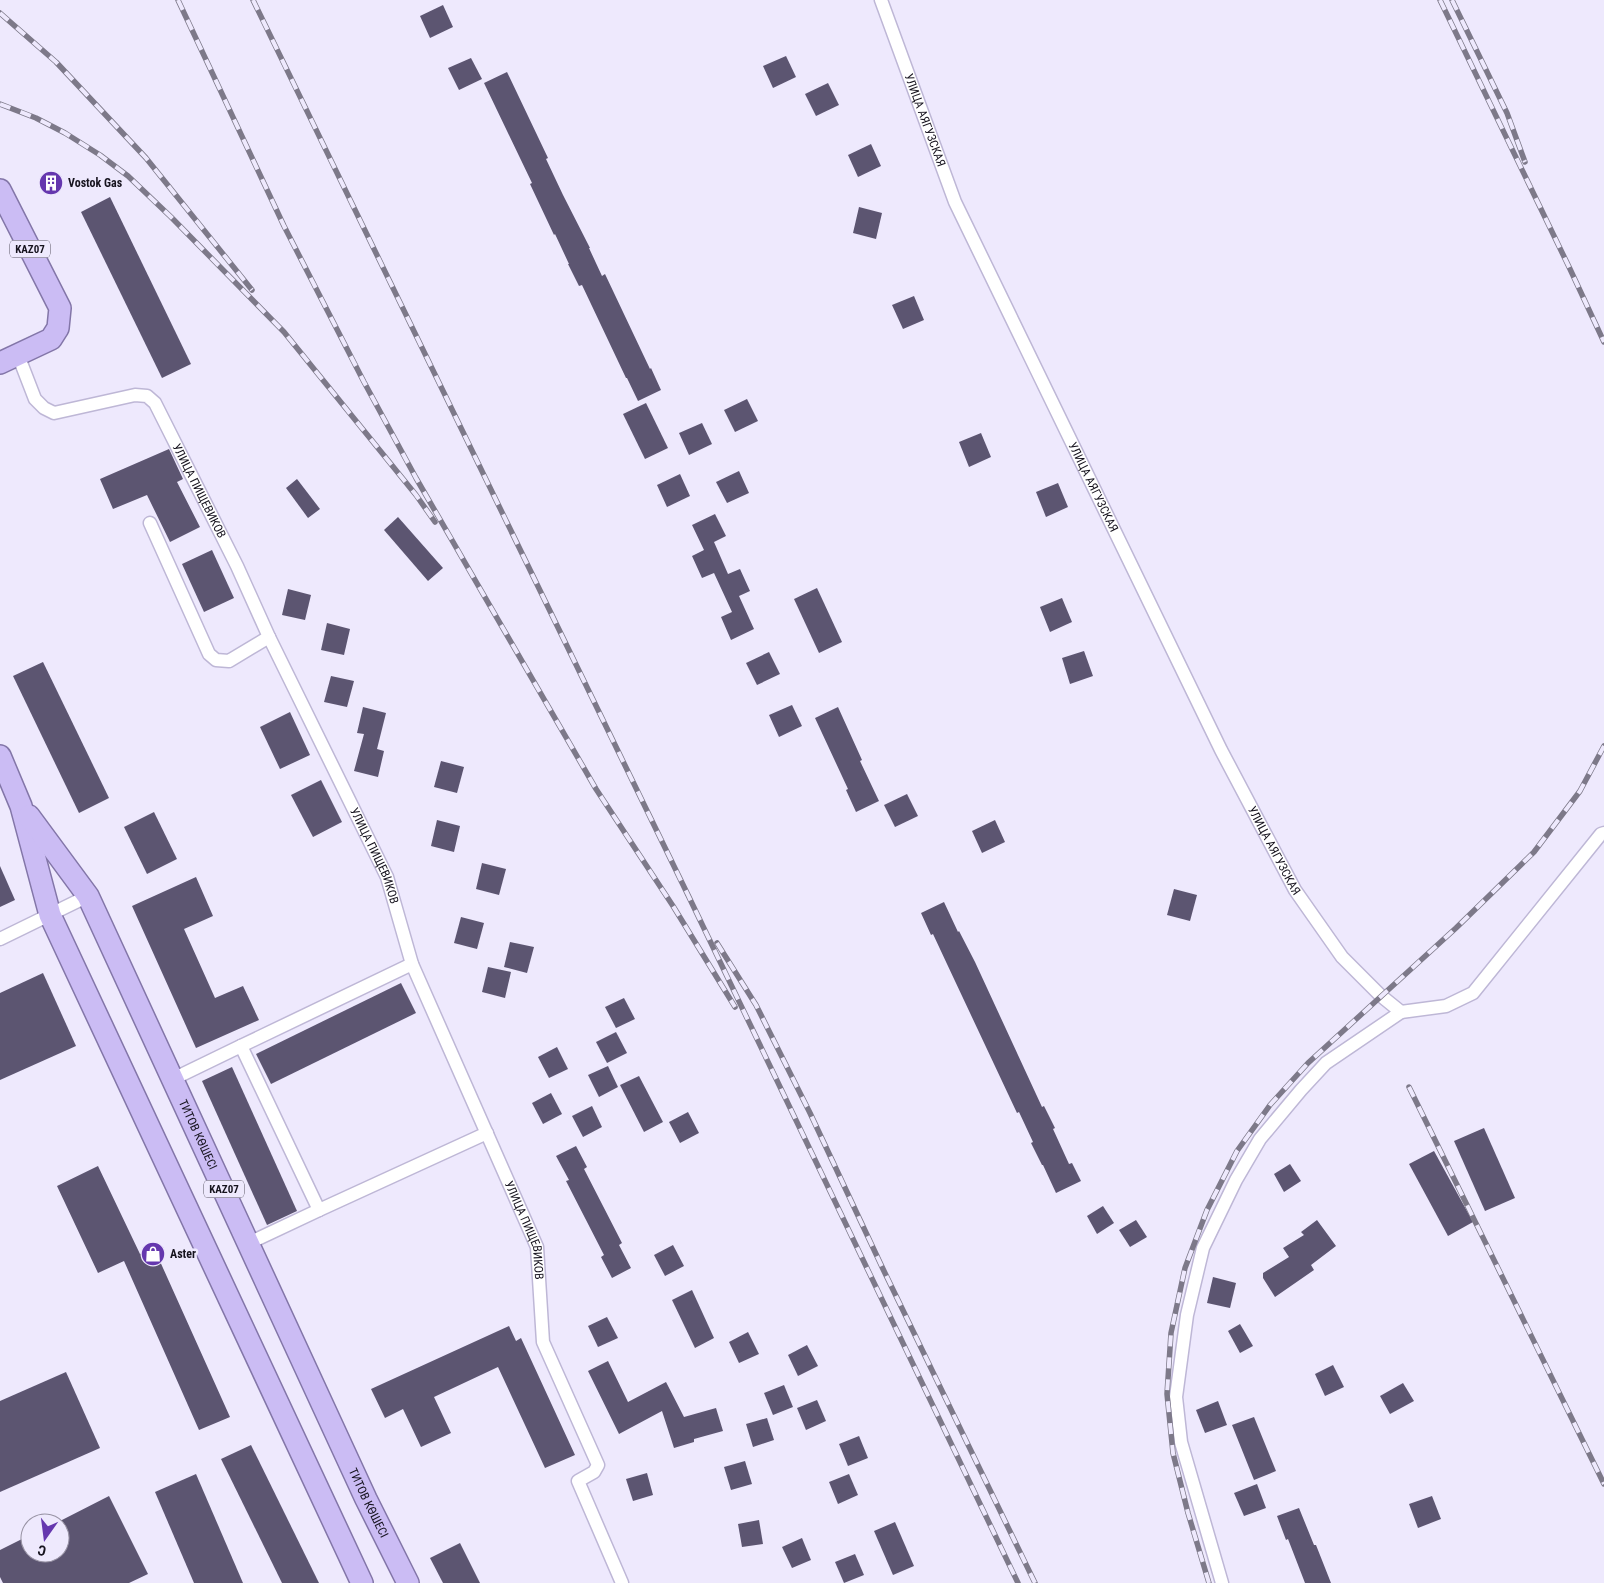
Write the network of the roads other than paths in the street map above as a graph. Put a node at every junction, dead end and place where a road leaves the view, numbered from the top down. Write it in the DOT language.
graph roads {
  1 [pos="881,0"];
  2 [pos="0,190"];
  3 [pos="9,359"];
  4 [pos="150,524"];
  5 [pos="269,637"];
  6 [pos="0,756"];
  7 [pos="21,806"];
  8 [pos="1604,833"];
  9 [pos="88,896"];
  10 [pos="50,915"];
  11 [pos="0,939"];
  12 [pos="412,964"];
  13 [pos="1401,1012"];
  14 [pos="241,1046"];
  15 [pos="172,1079"];
  16 [pos="487,1133"];
  17 [pos="319,1210"];
  18 [pos="249,1243"];
  19 [pos="362,1583"];
  20 [pos="408,1583"];
  21 [pos="622,1583"];
  22 [pos="1222,1583"];
  1 -- 13 [label="street, УЛИЦА АЯГУЗСКАЯ"];
  2 -- 3 [label="highway, KAZ07"];
  3 -- 5 [label="street, УЛИЦА ПИЩЕВИКОВ"];
  4 -- 5 [label="street"];
  5 -- 12 [label="street, УЛИЦА ПИЩЕВИКОВ"];
  6 -- 7 [label="highway, ТИТОВ КӨШЕСІ / KAZ07"];
  7 -- 9 [label="highway, ТИТОВ КӨШЕСІ / KAZ07"];
  7 -- 10 [label="highway, ТИТОВ КӨШЕСІ / KAZ07"];
  8 -- 13 [label="street"];
  9 -- 10 [label="street"];
  9 -- 15 [label="highway, ТИТОВ КӨШЕСІ / KAZ07"];
  10 -- 11 [label="street"];
  10 -- 19 [label="highway, ТИТОВ КӨШЕСІ / KAZ07"];
  12 -- 14 [label="street"];
  12 -- 16 [label="street, УЛИЦА ПИЩЕВИКОВ"];
  13 -- 22 [label="street"];
  14 -- 15 [label="street"];
  14 -- 17 [label="street"];
  15 -- 18 [label="highway, ТИТОВ КӨШЕСІ / KAZ07"];
  16 -- 17 [label="street"];
  16 -- 21 [label="street, УЛИЦА ПИЩЕВИКОВ"];
  17 -- 18 [label="street"];
  18 -- 20 [label="highway, ТИТОВ КӨШЕСІ / KAZ07"];
}
